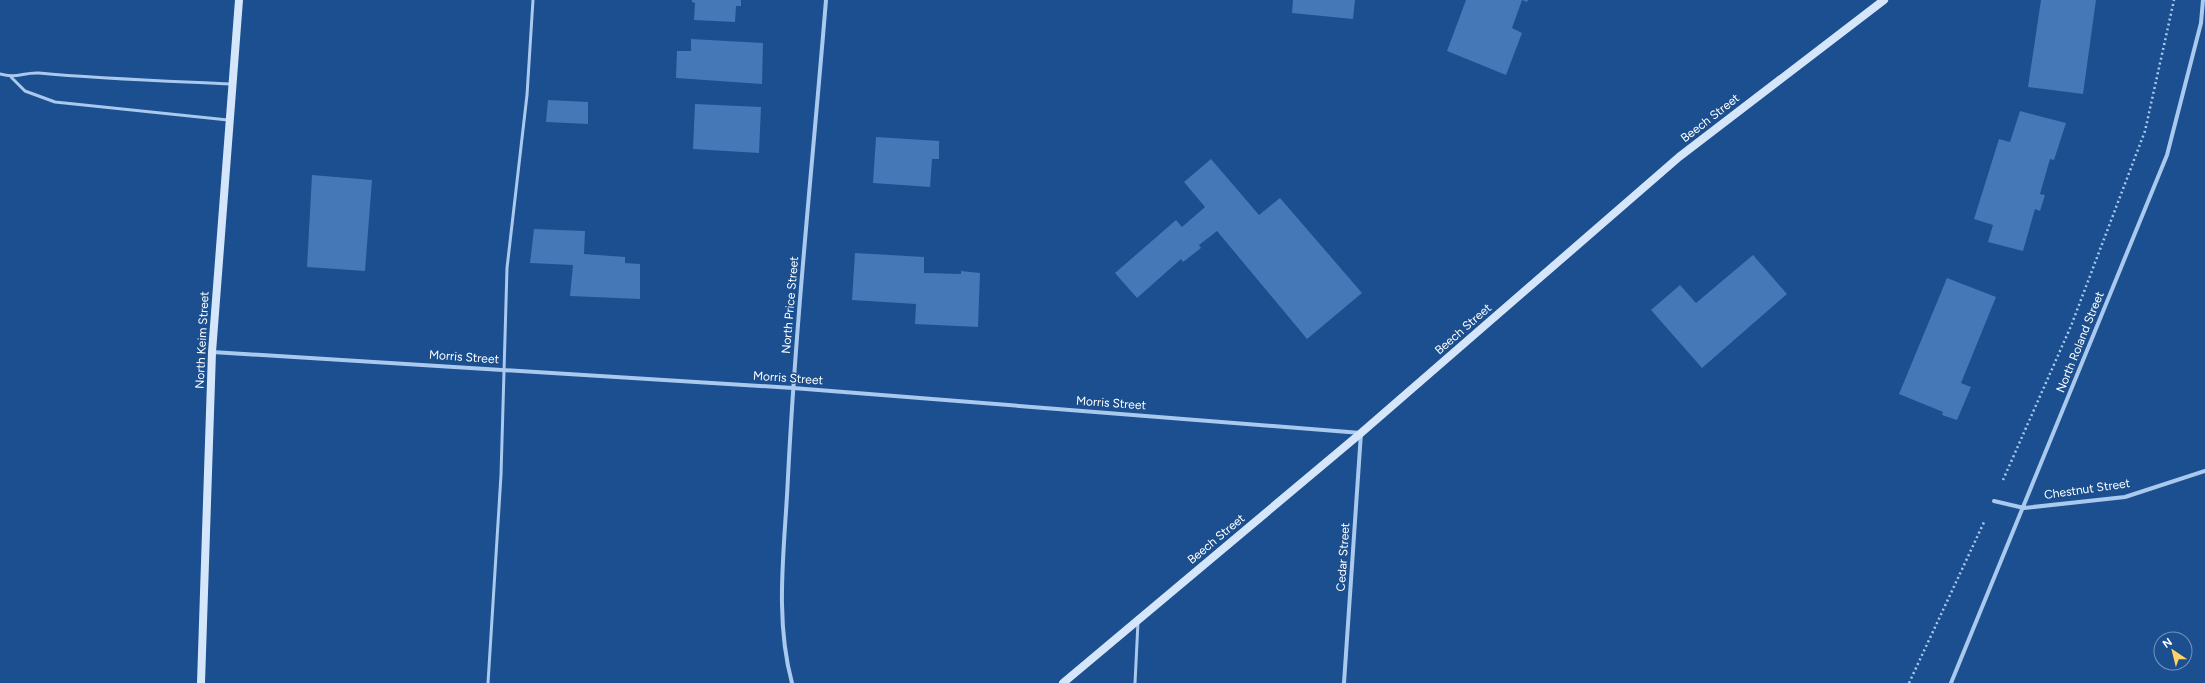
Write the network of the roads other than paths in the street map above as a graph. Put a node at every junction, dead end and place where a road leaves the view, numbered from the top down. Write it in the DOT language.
graph roads {
  1 [pos="239,0"];
  2 [pos="533,0"];
  3 [pos="826,0"];
  4 [pos="1884,0"];
  5 [pos="2203,0"];
  6 [pos="0,74"];
  7 [pos="11,77"];
  8 [pos="232,84"];
  9 [pos="230,120"];
  10 [pos="212,352"];
  11 [pos="504,370"];
  12 [pos="793,388"];
  13 [pos="1361,433"];
  14 [pos="2205,471"];
  15 [pos="1994,501"];
  16 [pos="2024,508"];
  17 [pos="1138,620"];
  18 [pos="201,683"];
  19 [pos="488,683"];
  20 [pos="792,683"];
  21 [pos="1063,683"];
  22 [pos="1135,683"];
  23 [pos="1344,683"];
  24 [pos="1950,683"];
  1 -- 8 [label="street, North Keim Street"];
  2 -- 11 [label="lane"];
  3 -- 12 [label="street, North Price Street"];
  4 -- 13 [label="street, Beech Street"];
  5 -- 16 [label="street, North Roland Street"];
  6 -- 7 [label="lane"];
  7 -- 8 [label="lane"];
  7 -- 9 [label="lane"];
  8 -- 9 [label="street, North Keim Street"];
  9 -- 10 [label="street, North Keim Street"];
  10 -- 11 [label="street, Morris Street"];
  10 -- 18 [label="street, North Keim Street"];
  11 -- 12 [label="street, Morris Street"];
  11 -- 19 [label="lane"];
  12 -- 13 [label="street, Morris Street"];
  12 -- 20 [label="street, North Price Street"];
  13 -- 17 [label="street, Beech Street"];
  13 -- 23 [label="street, Cedar Street"];
  14 -- 16 [label="street, Chestnut Street"];
  15 -- 16 [label="street, Chestnut Street"];
  16 -- 24 [label="street, North Roland Street"];
  17 -- 21 [label="street, Beech Street"];
  17 -- 22 [label="lane"];
}
